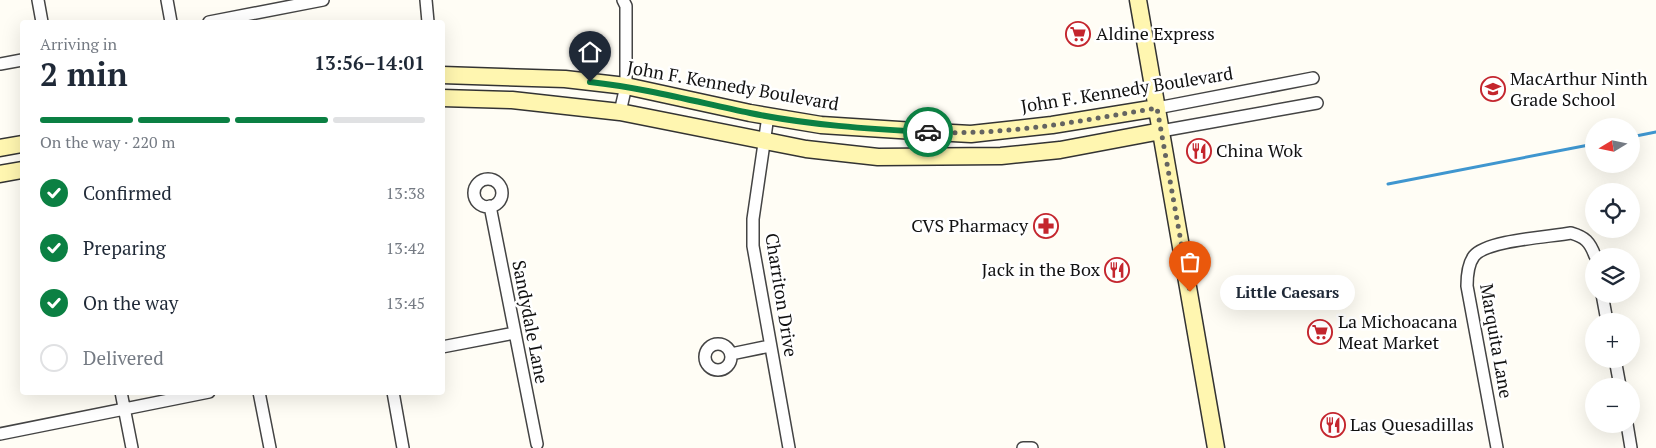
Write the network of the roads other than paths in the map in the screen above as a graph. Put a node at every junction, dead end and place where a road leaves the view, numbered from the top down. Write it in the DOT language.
graph roads {
  1 [pos="38,0"];
  2 [pos="167,0"];
  3 [pos="323,0"];
  4 [pos="426,0"];
  5 [pos="623,0"];
  6 [pos="1138,0"];
  7 [pos="298,2"];
  8 [pos="42,20"];
  9 [pos="171,20"];
  10 [pos="219,20"];
  11 [pos="428,20"];
  12 [pos="20,60"];
  13 [pos="0,64"];
  14 [pos="445,75"];
  15 [pos="1312,78"];
  16 [pos="626,86"];
  17 [pos="445,98"];
  18 [pos="1317,103"];
  19 [pos="1157,108"];
  20 [pos="620,112"];
  21 [pos="768,116"];
  22 [pos="1161,131"];
  23 [pos="967,134"];
  24 [pos="763,141"];
  25 [pos="20,144"];
  26 [pos="0,148"];
  27 [pos="966,157"];
  28 [pos="20,170"];
  29 [pos="0,174"];
  30 [pos="490,206"];
  31 [pos="1592,248"];
  32 [pos="514,333"];
  33 [pos="445,346"];
  34 [pos="770,346"];
  35 [pos="731,354"];
  36 [pos="122,395"];
  37 [pos="195,395"];
  38 [pos="260,395"];
  39 [pos="394,395"];
  40 [pos="124,409"];
  41 [pos="1629,433"];
  42 [pos="0,434"];
  43 [pos="533,446"];
  44 [pos="132,448"];
  45 [pos="270,448"];
  46 [pos="403,448"];
  47 [pos="548,448"];
  48 [pos="789,448"];
  49 [pos="1024,448"];
  50 [pos="1032,448"];
  51 [pos="1216,448"];
  52 [pos="1497,448"];
  53 [pos="1632,448"];
  1 -- 8 [label="street"];
  2 -- 9 [label="street"];
  3 -- 7 [label="street"];
  4 -- 11 [label="street"];
  5 -- 16 [label="street"];
  6 -- 19 [label="main road"];
  7 -- 10 [label="street"];
  12 -- 13 [label="street"];
  14 -- 16 [label="main road, John F. Kennedy Boulevard"];
  15 -- 19 [label="street, John F. Kennedy Boulevard"];
  16 -- 20 [label="street"];
  16 -- 21 [label="main road, John F. Kennedy Boulevard"];
  17 -- 20 [label="main road"];
  18 -- 22 [label="street"];
  19 -- 22 [label="main road"];
  19 -- 23 [label="main road, John F. Kennedy Boulevard"];
  20 -- 24 [label="main road"];
  21 -- 23 [label="main road, John F. Kennedy Boulevard"];
  21 -- 24 [label="street, Charriton Drive"];
  22 -- 27 [label="main road"];
  22 -- 51 [label="main road"];
  23 -- 27 [label="main road"];
  24 -- 27 [label="main road"];
  24 -- 34 [label="street, Charriton Drive"];
  25 -- 26 [label="main road"];
  28 -- 29 [label="main road"];
  30 -- 32 [label="street, Sandydale Lane"];
  31 -- 52 [label="street, Marquita Lane"];
  32 -- 33 [label="street"];
  32 -- 43 [label="street, Sandydale Lane"];
  34 -- 35 [label="street"];
  34 -- 48 [label="street, Charriton Drive"];
  36 -- 40 [label="street"];
  37 -- 40 [label="street"];
  38 -- 45 [label="street"];
  39 -- 46 [label="street"];
  40 -- 42 [label="street"];
  40 -- 44 [label="street"];
  41 -- 53 [label="street"];
  43 -- 47 [label="street, Sandydale Lane"];
  49 -- 50 [label="street"];
}
